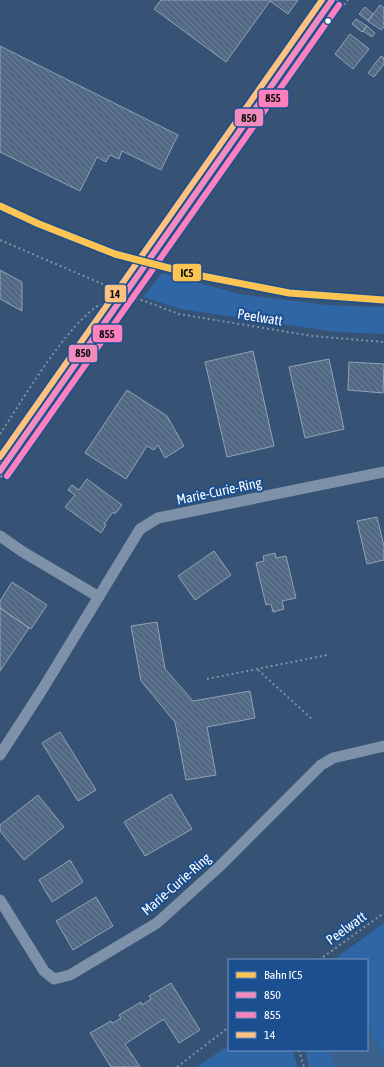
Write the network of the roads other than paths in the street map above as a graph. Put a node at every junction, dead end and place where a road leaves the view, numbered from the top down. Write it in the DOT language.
graph roads {
  1 [pos="332,0"];
  2 [pos="0,471"];
  3 [pos="384,472"];
  4 [pos="0,536"];
  5 [pos="99,597"];
  6 [pos="384,746"];
  7 [pos="0,755"];
  8 [pos="0,900"];
  1 -- 2 [label="street"];
  3 -- 5 [label="street, Marie-Curie-Ring"];
  4 -- 5 [label="street"];
  5 -- 7 [label="street, Marie-Curie-Ring"];
  6 -- 8 [label="street, Marie-Curie-Ring"];
}
